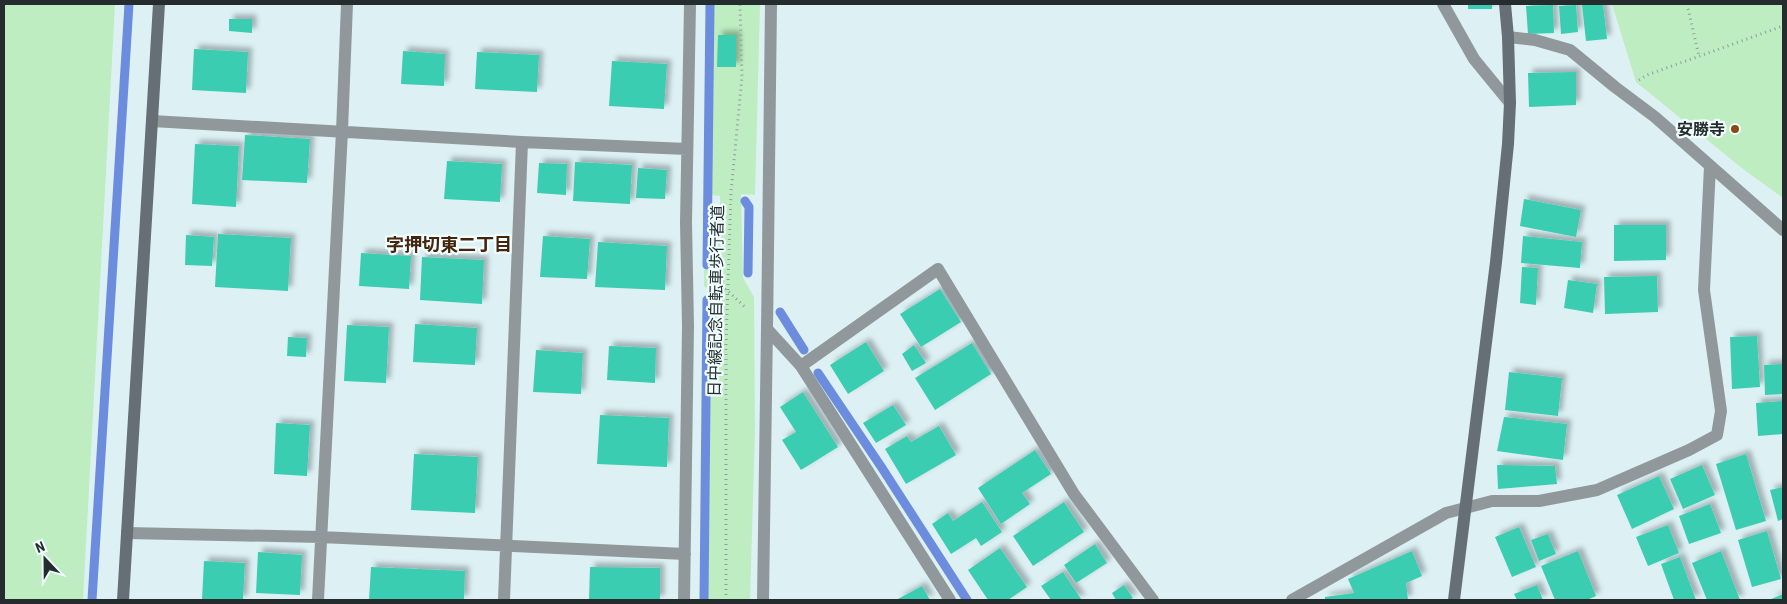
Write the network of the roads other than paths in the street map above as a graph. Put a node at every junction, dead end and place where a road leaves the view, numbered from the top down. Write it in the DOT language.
graph roads {
  1 [pos="159,4"];
  2 [pos="347,4"];
  3 [pos="690,4"];
  4 [pos="771,4"];
  5 [pos="1444,4"];
  6 [pos="1505,4"];
  7 [pos="1508,37"];
  8 [pos="1510,103"];
  9 [pos="152,121"];
  10 [pos="342,131"];
  11 [pos="522,142"];
  12 [pos="688,149"];
  13 [pos="1710,166"];
  14 [pos="1783,230"];
  15 [pos="768,330"];
  16 [pos="801,366"];
  17 [pos="1466,507"];
  18 [pos="128,533"];
  19 [pos="321,537"];
  20 [pos="506,547"];
  21 [pos="684,554"];
  22 [pos="123,600"];
  23 [pos="318,600"];
  24 [pos="504,600"];
  25 [pos="684,600"];
  26 [pos="763,600"];
  27 [pos="950,600"];
  28 [pos="1153,600"];
  29 [pos="1292,600"];
  30 [pos="1454,600"];
  1 -- 9 [label="street"];
  2 -- 10 [label="street"];
  3 -- 12 [label="street"];
  4 -- 15 [label="street"];
  5 -- 8 [label="street"];
  6 -- 7 [label="street"];
  7 -- 8 [label="street"];
  7 -- 13 [label="street"];
  8 -- 17 [label="street"];
  9 -- 10 [label="street"];
  9 -- 18 [label="street"];
  10 -- 11 [label="street"];
  10 -- 19 [label="street"];
  11 -- 12 [label="street"];
  11 -- 20 [label="street"];
  12 -- 21 [label="street"];
  13 -- 14 [label="street"];
  13 -- 17 [label="street"];
  15 -- 16 [label="street"];
  15 -- 26 [label="street"];
  16 -- 27 [label="street"];
  16 -- 28 [label="street"];
  17 -- 29 [label="street"];
  17 -- 30 [label="street"];
  18 -- 19 [label="street"];
  18 -- 22 [label="street"];
  19 -- 20 [label="street"];
  19 -- 23 [label="street"];
  20 -- 21 [label="street"];
  20 -- 24 [label="street"];
  21 -- 25 [label="street"];
}
